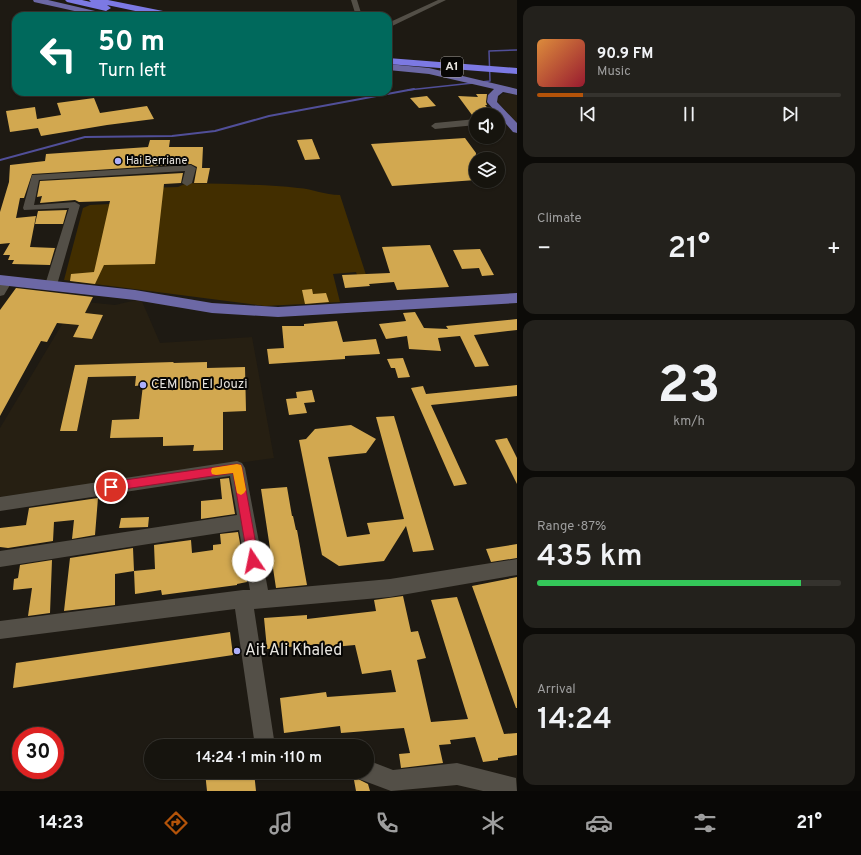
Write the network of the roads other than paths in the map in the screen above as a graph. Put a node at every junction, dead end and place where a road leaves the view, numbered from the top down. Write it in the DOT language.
graph roads {
  1 [pos="37,0"];
  2 [pos="70,0"];
  3 [pos="94,0"];
  4 [pos="354,0"];
  5 [pos="443,0"];
  6 [pos="90,12"];
  7 [pos="128,12"];
  8 [pos="153,12"];
  9 [pos="358,12"];
  10 [pos="392,22"];
  11 [pos="397,22"];
  12 [pos="392,24"];
  13 [pos="392,56"];
  14 [pos="392,61"];
  15 [pos="517,65"];
  16 [pos="392,68"];
  17 [pos="517,71"];
  18 [pos="502,88"];
  19 [pos="517,92"];
  20 [pos="496,108"];
  21 [pos="505,121"];
  22 [pos="469,123"];
  23 [pos="435,126"];
  24 [pos="517,130"];
  25 [pos="187,183"];
  26 [pos="2,284"];
  27 [pos="51,285"];
  28 [pos="517,298"];
  29 [pos="0,504"];
  30 [pos="246,521"];
  31 [pos="0,559"];
  32 [pos="517,568"];
  33 [pos="243,598"];
  34 [pos="261,600"];
  35 [pos="0,630"];
  36 [pos="264,739"];
  37 [pos="374,774"];
  38 [pos="515,791"];
  1 -- 6 [label="main road"];
  2 -- 7 [label="highway"];
  3 -- 8 [label="highway"];
  4 -- 9 [label="street"];
  5 -- 11 [label="street"];
  10 -- 11 [label="street"];
  11 -- 12 [label="street"];
  13 -- 15 [label="highway, A1"];
  14 -- 17 [label="highway, A1"];
  16 -- 18 [label="main road"];
  18 -- 19 [label="main road"];
  18 -- 20 [label="main road"];
  21 -- 24 [label="main road"];
  22 -- 23 [label="street"];
  25 -- 27 [label="street"];
  26 -- 27 [label="main road"];
  27 -- 28 [label="main road"];
  29 -- 30 [label="street"];
  30 -- 31 [label="street"];
  30 -- 34 [label="street"];
  32 -- 34 [label="street"];
  33 -- 34 [label="street"];
  33 -- 35 [label="street"];
  33 -- 36 [label="street"];
  37 -- 38 [label="street"];
}
